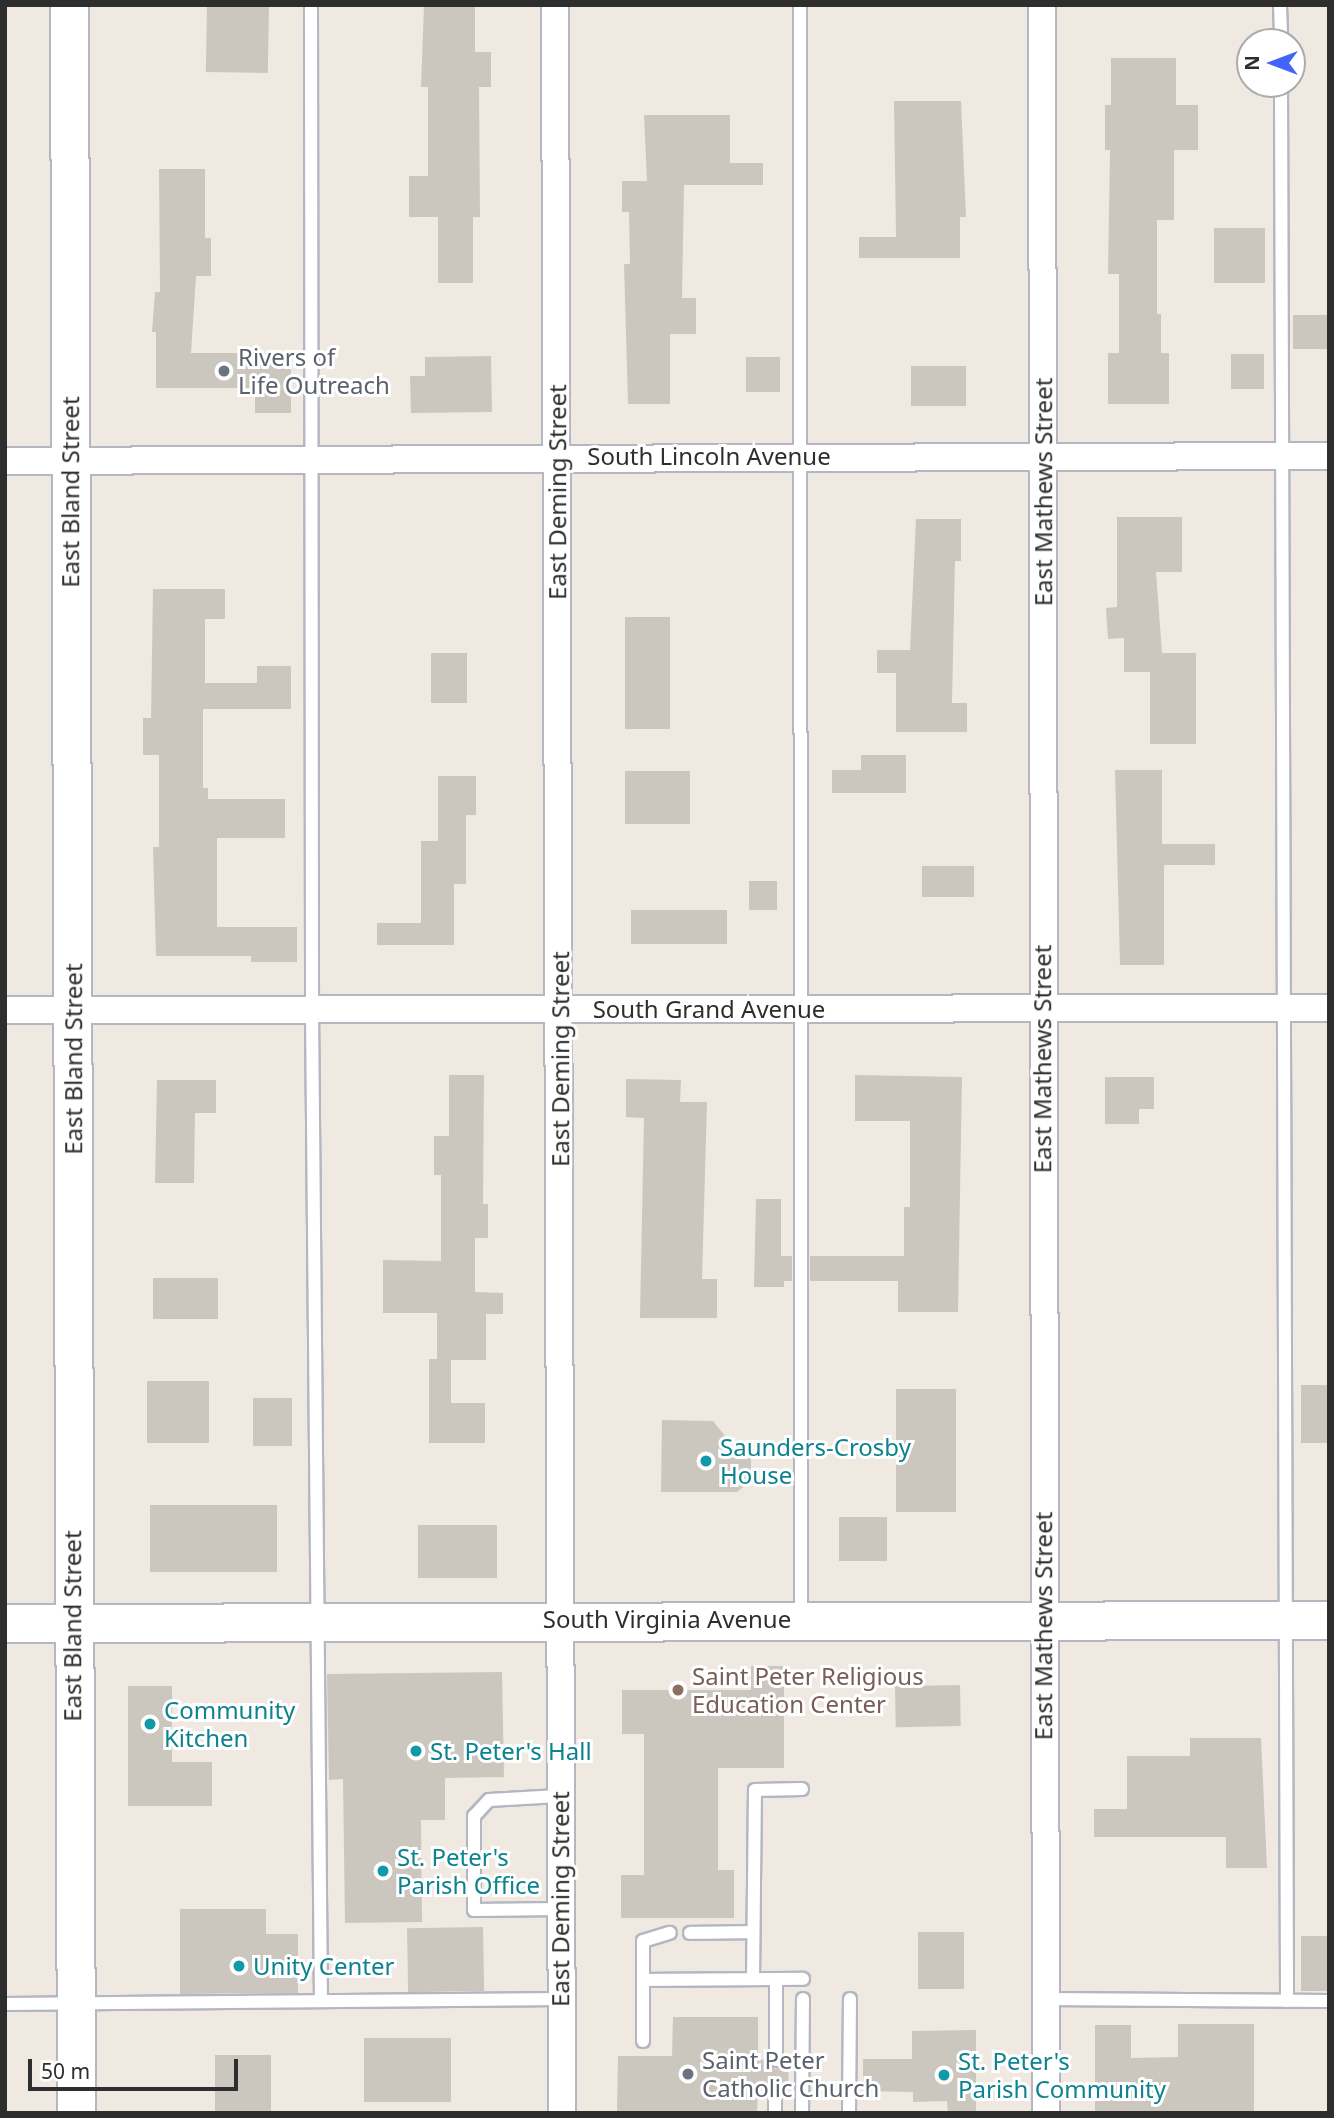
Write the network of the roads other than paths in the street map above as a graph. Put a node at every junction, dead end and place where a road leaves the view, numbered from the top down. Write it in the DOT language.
graph roads {
  1 [pos="69,5"];
  2 [pos="311,5"];
  3 [pos="555,5"];
  4 [pos="800,5"];
  5 [pos="1042,5"];
  6 [pos="1280,5"];
  7 [pos="1280,28"];
  8 [pos="1281,98"];
  9 [pos="557,456"];
  10 [pos="800,456"];
  11 [pos="1043,456"];
  12 [pos="1282,456"];
  13 [pos="1329,456"];
  14 [pos="312,458"];
  15 [pos="5,461"];
  16 [pos="69,461"];
  17 [pos="1285,1008"];
  18 [pos="1329,1008"];
  19 [pos="803,1009"];
  20 [pos="1042,1009"];
  21 [pos="5,1010"];
  22 [pos="74,1010"];
  23 [pos="312,1010"];
  24 [pos="561,1010"];
  25 [pos="558,1619"];
  26 [pos="801,1619"];
  27 [pos="1043,1620"];
  28 [pos="1286,1620"];
  29 [pos="1329,1620"];
  30 [pos="317,1621"];
  31 [pos="5,1623"];
  32 [pos="72,1623"];
  33 [pos="802,1789"];
  34 [pos="559,1796"];
  35 [pos="560,1909"];
  36 [pos="670,1933"];
  37 [pos="690,1933"];
  38 [pos="753,1933"];
  39 [pos="753,1979"];
  40 [pos="776,1979"];
  41 [pos="803,1979"];
  42 [pos="643,1980"];
  43 [pos="561,1999"];
  44 [pos="1045,1999"];
  45 [pos="803,2000"];
  46 [pos="850,2000"];
  47 [pos="321,2001"];
  48 [pos="1287,2001"];
  49 [pos="1329,2001"];
  50 [pos="75,2003"];
  51 [pos="5,2004"];
  52 [pos="643,2041"];
  53 [pos="776,2060"];
  54 [pos="775,2088"];
  55 [pos="76,2113"];
  56 [pos="562,2113"];
  57 [pos="775,2113"];
  58 [pos="802,2113"];
  59 [pos="849,2113"];
  60 [pos="1046,2113"];
  1 -- 16 [label="street, East Bland Street"];
  2 -- 14 [label="lane"];
  3 -- 9 [label="street, East Deming Street"];
  4 -- 10 [label="lane"];
  5 -- 11 [label="street, East Mathews Street"];
  6 -- 7 [label="lane"];
  8 -- 12 [label="lane"];
  9 -- 10 [label="street, South Lincoln Avenue"];
  9 -- 14 [label="street, South Lincoln Avenue"];
  9 -- 24 [label="street, East Deming Street"];
  10 -- 11 [label="street, South Lincoln Avenue"];
  10 -- 19 [label="lane"];
  11 -- 12 [label="street, South Lincoln Avenue"];
  11 -- 20 [label="street, East Mathews Street"];
  12 -- 13 [label="street, South Lincoln Avenue"];
  12 -- 17 [label="lane"];
  14 -- 16 [label="street, South Lincoln Avenue"];
  14 -- 23 [label="lane"];
  15 -- 16 [label="street, South Lincoln Avenue"];
  16 -- 22 [label="street, East Bland Street"];
  17 -- 18 [label="street, South Grand Avenue"];
  17 -- 20 [label="street, South Grand Avenue"];
  17 -- 28 [label="lane"];
  19 -- 20 [label="street, South Grand Avenue"];
  19 -- 24 [label="street, South Grand Avenue"];
  19 -- 26 [label="lane"];
  20 -- 27 [label="street, East Mathews Street"];
  21 -- 22 [label="street, South Grand Avenue"];
  22 -- 23 [label="street, South Grand Avenue"];
  22 -- 32 [label="street, East Bland Street"];
  23 -- 24 [label="street, South Grand Avenue"];
  23 -- 30 [label="lane"];
  24 -- 25 [label="street, East Deming Street"];
  25 -- 26 [label="street, South Virginia Avenue"];
  25 -- 30 [label="street, South Virginia Avenue"];
  25 -- 34 [label="street, East Deming Street"];
  26 -- 27 [label="street, South Virginia Avenue"];
  27 -- 28 [label="street, South Virginia Avenue"];
  27 -- 44 [label="street, East Mathews Street"];
  28 -- 29 [label="street, South Virginia Avenue"];
  28 -- 48 [label="lane"];
  30 -- 32 [label="street, South Virginia Avenue"];
  30 -- 47 [label="lane"];
  31 -- 32 [label="street, South Virginia Avenue"];
  32 -- 50 [label="street, East Bland Street"];
  33 -- 38 [label="lane"];
  34 -- 35 [label="street, East Deming Street"];
  34 -- 35 [label="lane"];
  35 -- 43 [label="street, East Deming Street"];
  36 -- 42 [label="lane"];
  37 -- 38 [label="lane"];
  38 -- 39 [label="lane"];
  39 -- 40 [label="lane"];
  39 -- 42 [label="lane"];
  40 -- 41 [label="lane"];
  40 -- 53 [label="lane"];
  42 -- 52 [label="lane"];
  43 -- 47 [label="lane"];
  43 -- 56 [label="street, East Deming Street"];
  44 -- 48 [label="lane"];
  44 -- 60 [label="street, East Mathews Street"];
  45 -- 58 [label="lane"];
  46 -- 59 [label="lane"];
  47 -- 50 [label="lane"];
  48 -- 49 [label="lane"];
  50 -- 51 [label="lane"];
  50 -- 55 [label="street, East Bland Street"];
  54 -- 57 [label="lane"];
}
